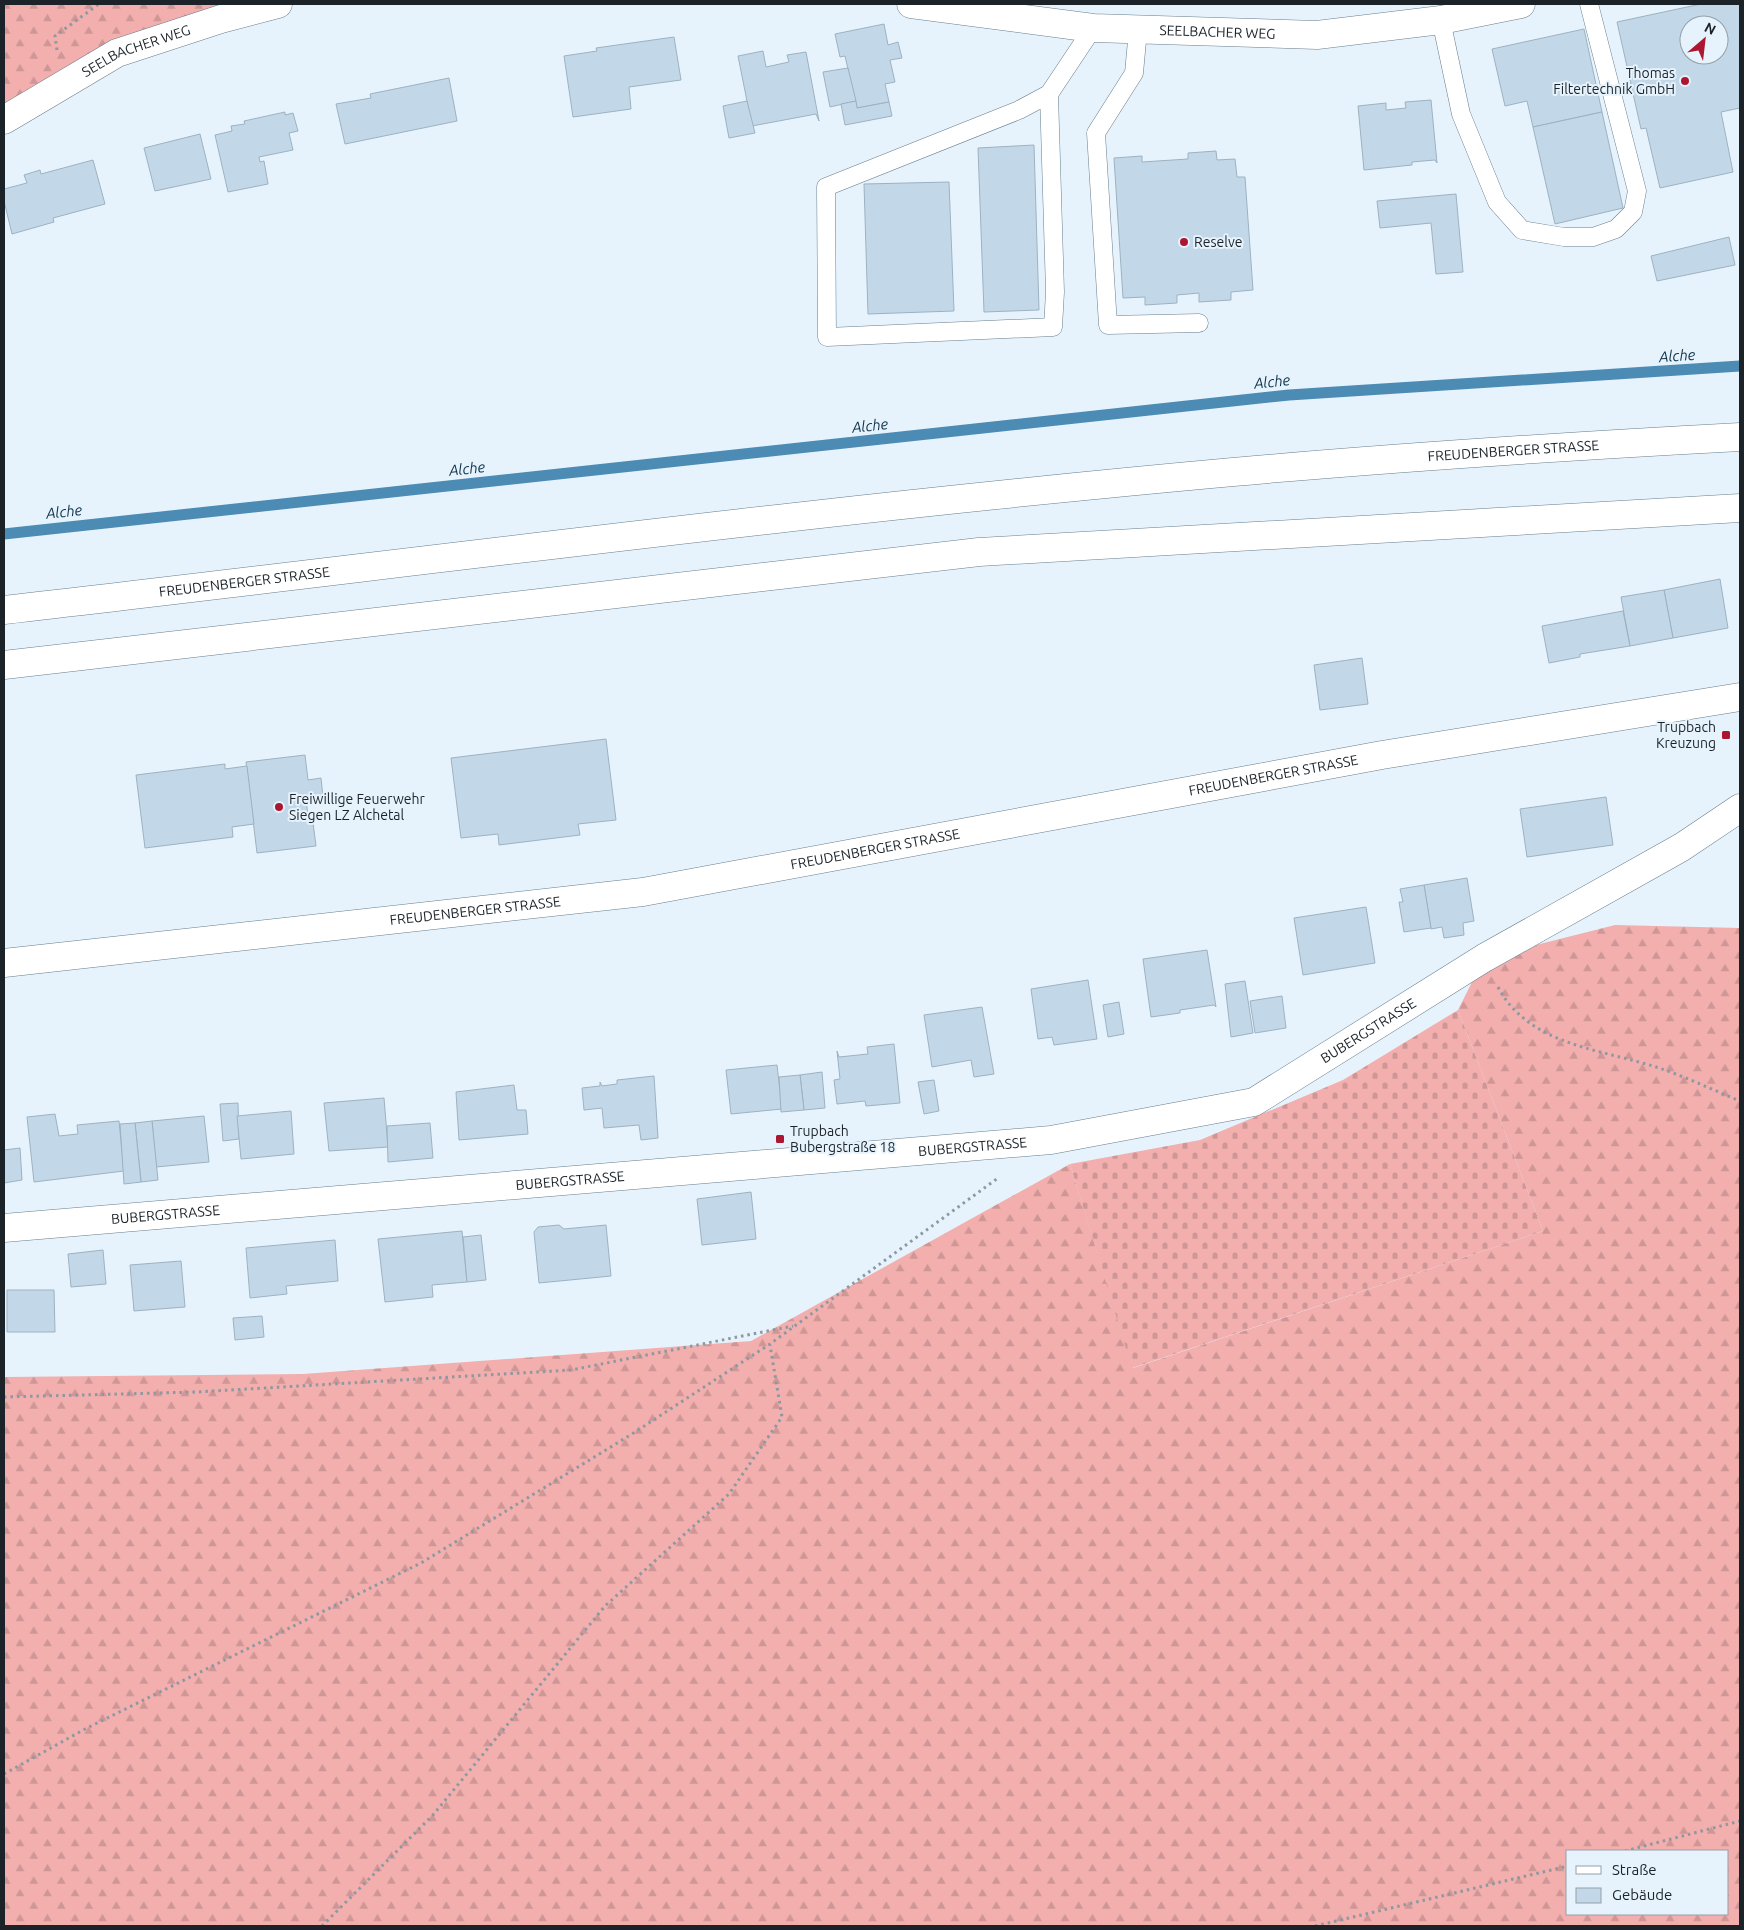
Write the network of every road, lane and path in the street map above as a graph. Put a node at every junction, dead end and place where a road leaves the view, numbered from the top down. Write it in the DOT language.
graph roads {
  1 [pos="99,4"];
  2 [pos="278,4"];
  3 [pos="911,4"];
  4 [pos="1521,4"];
  5 [pos="1589,4"];
  6 [pos="1442,20"];
  7 [pos="1093,28"];
  8 [pos="1138,30"];
  9 [pos="63,85"];
  10 [pos="1049,94"];
  11 [pos="4,120"];
  12 [pos="1199,323"];
  13 [pos="1740,437"];
  14 [pos="1740,508"];
  15 [pos="4,610"];
  16 [pos="4,665"];
  17 [pos="1740,697"];
  18 [pos="1740,808"];
  19 [pos="1484,958"];
  20 [pos="4,963"];
  21 [pos="1740,1101"];
  22 [pos="1003,1175"];
  23 [pos="4,1228"];
  24 [pos="794,1326"];
  25 [pos="770,1344"];
  26 [pos="4,1397"];
  27 [pos="4,1774"];
  28 [pos="1740,1821"];
  29 [pos="1629,1850"];
  30 [pos="1566,1866"];
  31 [pos="322,1926"];
  32 [pos="1316,1926"];
  1 -- 9 [label="path"];
  2 -- 9 [label="street, SEELBACHER WEG"];
  3 -- 7 [label="street, SEELBACHER WEG"];
  4 -- 6 [label="street, SEELBACHER WEG"];
  5 -- 6 [label="lane"];
  6 -- 8 [label="street, SEELBACHER WEG"];
  7 -- 8 [label="street, SEELBACHER WEG"];
  7 -- 10 [label="lane"];
  8 -- 12 [label="lane"];
  9 -- 11 [label="street, SEELBACHER WEG"];
  10 -- 10 [label="lane"];
  13 -- 15 [label="street, FREUDENBERGER STRASSE"];
  14 -- 16 [label="street"];
  17 -- 20 [label="street, FREUDENBERGER STRASSE"];
  18 -- 19 [label="street, BUBERGSTRASSE"];
  19 -- 21 [label="path"];
  19 -- 23 [label="street, BUBERGSTRASSE"];
  22 -- 24 [label="path"];
  24 -- 25 [label="path"];
  24 -- 26 [label="path"];
  25 -- 27 [label="path"];
  25 -- 31 [label="path"];
  28 -- 29 [label="path"];
  30 -- 32 [label="path"];
}
